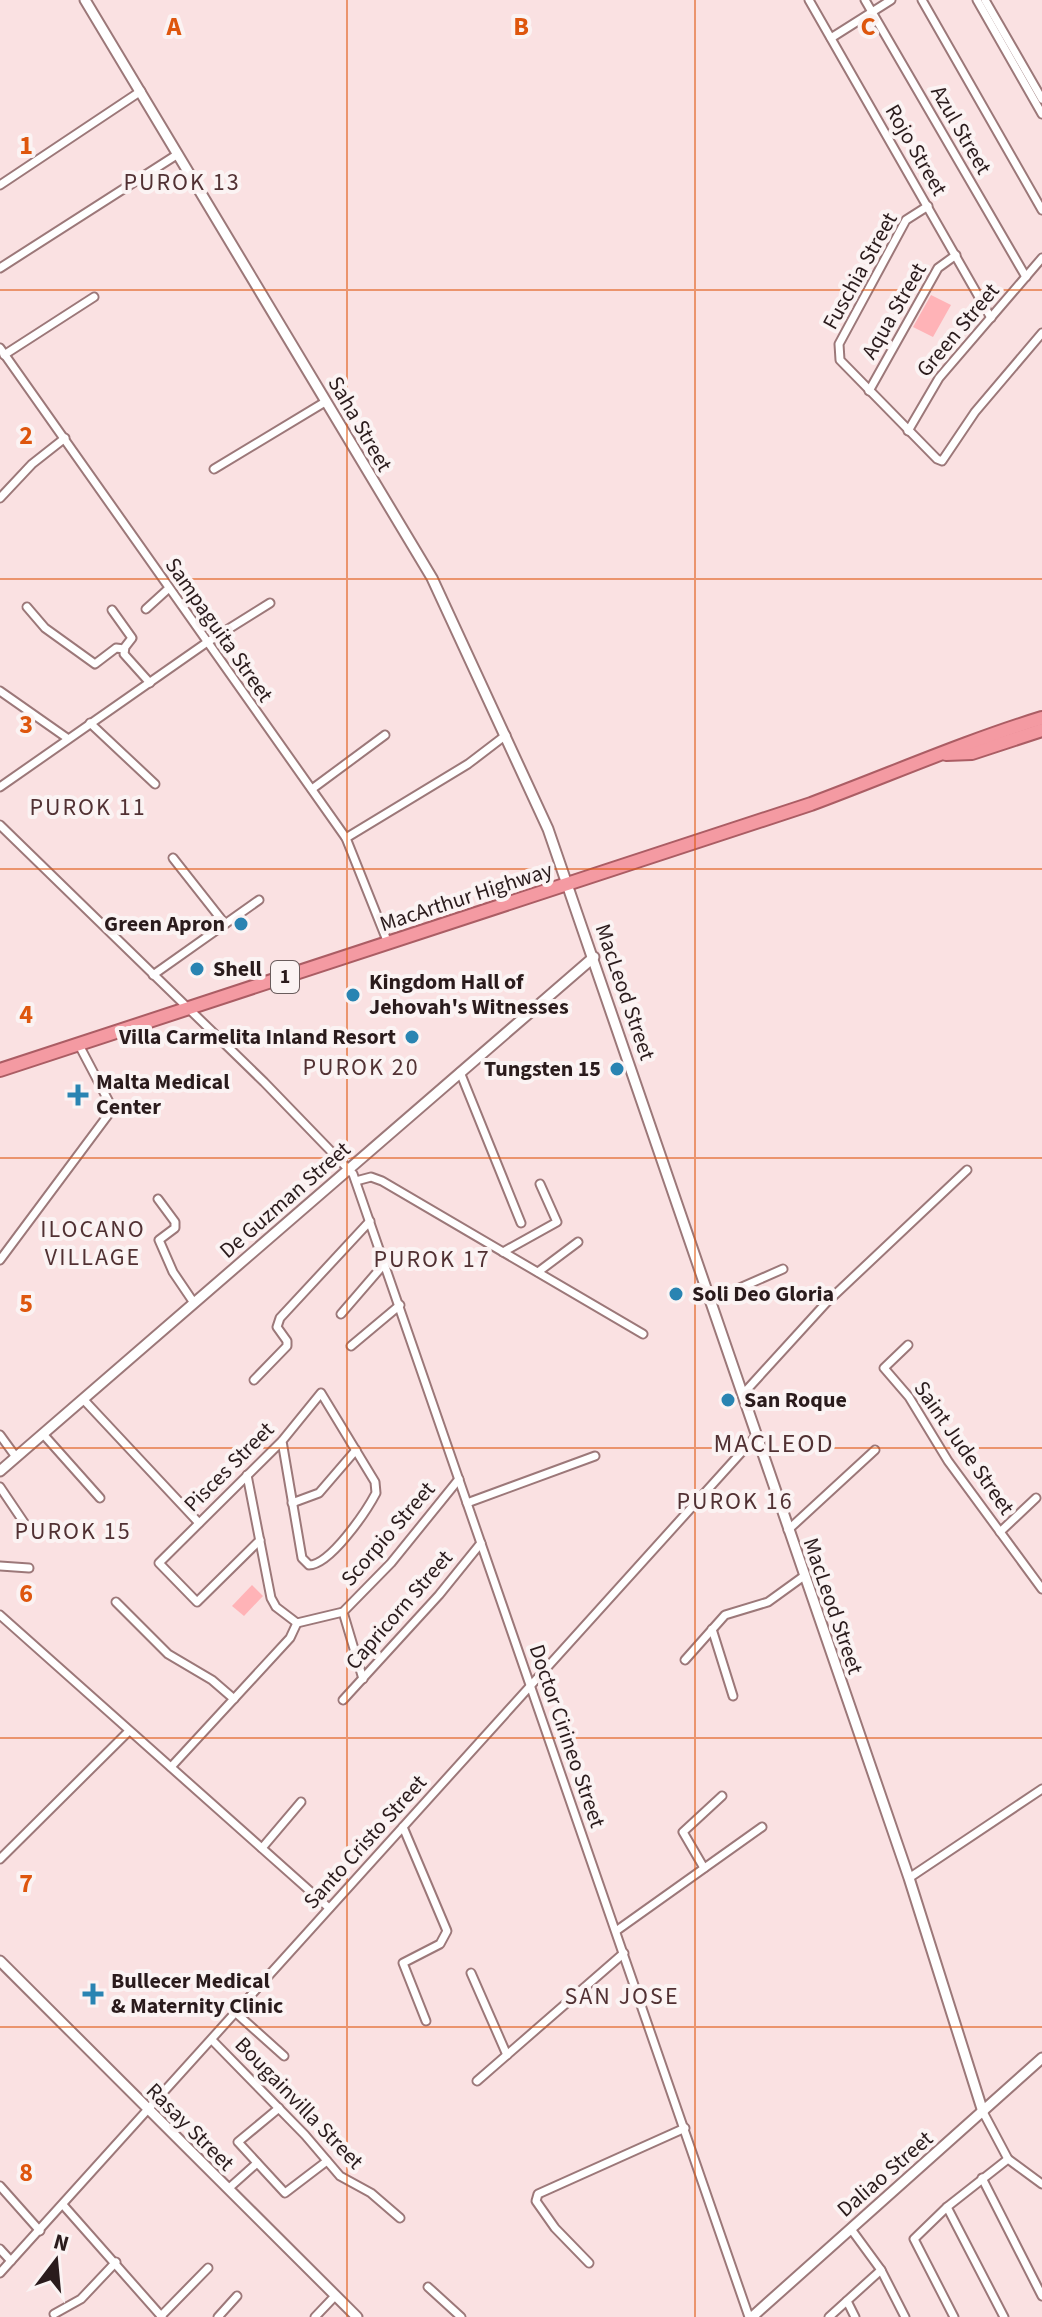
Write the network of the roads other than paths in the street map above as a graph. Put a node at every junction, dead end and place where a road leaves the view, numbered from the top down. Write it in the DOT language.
graph roads {
  1 [pos="85,0"];
  2 [pos="809,0"];
  3 [pos="865,0"];
  4 [pos="891,0"];
  5 [pos="922,0"];
  6 [pos="977,0"];
  7 [pos="985,0"];
  8 [pos="871,12"];
  9 [pos="831,38"];
  10 [pos="141,91"];
  11 [pos="1038,97"];
  12 [pos="1042,114"];
  13 [pos="178,154"];
  14 [pos="0,185"];
  15 [pos="928,206"];
  16 [pos="1042,210"];
  17 [pos="956,255"];
  18 [pos="1042,258"];
  19 [pos="0,268"];
  20 [pos="1026,277"];
  21 [pos="94,297"];
  22 [pos="991,318"];
  23 [pos="1042,333"];
  24 [pos="2,352"];
  25 [pos="869,391"];
  26 [pos="325,402"];
  27 [pos="908,431"];
  28 [pos="65,438"];
  29 [pos="214,469"];
  30 [pos="0,498"];
  31 [pos="168,589"];
  32 [pos="270,603"];
  33 [pos="27,607"];
  34 [pos="146,609"];
  35 [pos="112,610"];
  36 [pos="206,643"];
  37 [pos="124,649"];
  38 [pos="150,683"];
  39 [pos="0,691"];
  40 [pos="1042,718"];
  41 [pos="90,723"];
  42 [pos="1042,730"];
  43 [pos="385,735"];
  44 [pos="506,735"];
  45 [pos="67,738"];
  46 [pos="942,754"];
  47 [pos="155,784"];
  48 [pos="0,787"];
  49 [pos="312,789"];
  50 [pos="0,825"];
  51 [pos="346,838"];
  52 [pos="173,858"];
  53 [pos="569,884"];
  54 [pos="259,900"];
  55 [pos="225,924"];
  56 [pos="388,943"];
  57 [pos="594,957"];
  58 [pos="153,975"];
  59 [pos="188,1009"];
  60 [pos="79,1045"];
  61 [pos="0,1070"];
  62 [pos="460,1072"];
  63 [pos="350,1168"];
  64 [pos="967,1170"];
  65 [pos="356,1181"];
  66 [pos="540,1184"];
  67 [pos="158,1199"];
  68 [pos="370,1221"];
  69 [pos="521,1223"];
  70 [pos="578,1242"];
  71 [pos="503,1252"];
  72 [pos="0,1260"];
  73 [pos="385,1263"];
  74 [pos="783,1269"];
  75 [pos="538,1272"];
  76 [pos="710,1301"];
  77 [pos="194,1303"];
  78 [pos="400,1305"];
  79 [pos="341,1314"];
  80 [pos="643,1334"];
  81 [pos="908,1345"];
  82 [pos="351,1346"];
  83 [pos="254,1380"];
  84 [pos="743,1394"];
  85 [pos="83,1399"];
  86 [pos="43,1434"];
  87 [pos="0,1435"];
  88 [pos="757,1435"];
  89 [pos="282,1441"];
  90 [pos="356,1450"];
  91 [pos="875,1450"];
  92 [pos="595,1456"];
  93 [pos="16,1457"];
  94 [pos="0,1471"];
  95 [pos="247,1475"];
  96 [pos="459,1479"];
  97 [pos="0,1487"];
  98 [pos="100,1498"];
  99 [pos="1036,1498"];
  100 [pos="292,1503"];
  101 [pos="467,1503"];
  102 [pos="199,1523"];
  103 [pos="25,1524"];
  104 [pos="788,1530"];
  105 [pos="1000,1532"];
  106 [pos="260,1540"];
  107 [pos="481,1543"];
  108 [pos="0,1566"];
  109 [pos="29,1568"];
  110 [pos="804,1576"];
  111 [pos="1042,1589"];
  112 [pos="116,1602"];
  113 [pos="343,1612"];
  114 [pos="0,1615"];
  115 [pos="297,1623"];
  116 [pos="712,1629"];
  117 [pos="685,1660"];
  118 [pos="363,1679"];
  119 [pos="530,1686"];
  120 [pos="733,1696"];
  121 [pos="234,1699"];
  122 [pos="343,1700"];
  123 [pos="129,1731"];
  124 [pos="171,1767"];
  125 [pos="1042,1789"];
  126 [pos="722,1796"];
  127 [pos="301,1802"];
  128 [pos="403,1827"];
  129 [pos="762,1827"];
  130 [pos="262,1848"];
  131 [pos="0,1859"];
  132 [pos="704,1868"];
  133 [pos="909,1878"];
  134 [pos="329,1908"];
  135 [pos="616,1931"];
  136 [pos="624,1953"];
  137 [pos="0,1961"];
  138 [pos="471,1973"];
  139 [pos="236,2013"];
  140 [pos="426,2021"];
  141 [pos="212,2040"];
  142 [pos="507,2055"];
  143 [pos="284,2056"];
  144 [pos="1042,2058"];
  145 [pos="477,2081"];
  146 [pos="279,2108"];
  147 [pos="147,2110"];
  148 [pos="983,2112"];
  149 [pos="685,2128"];
  150 [pos="1008,2159"];
  151 [pos="327,2161"];
  152 [pos="257,2163"];
  153 [pos="982,2178"];
  154 [pos="1042,2184"];
  155 [pos="0,2186"];
  156 [pos="228,2189"];
  157 [pos="64,2206"];
  158 [pos="947,2207"];
  159 [pos="400,2218"];
  160 [pos="851,2229"];
  161 [pos="40,2231"];
  162 [pos="0,2249"];
  163 [pos="11,2261"];
  164 [pos="116,2262"];
  165 [pos="589,2263"];
  166 [pos="208,2268"];
  167 [pos="881,2270"];
  168 [pos="0,2273"];
  169 [pos="428,2287"];
  170 [pos="237,2296"];
  171 [pos="335,2296"];
  172 [pos="1042,2296"];
  173 [pos="847,2301"];
  174 [pos="54,2314"];
  175 [pos="162,2316"];
  176 [pos="218,2317"];
  177 [pos="315,2317"];
  178 [pos="357,2317"];
  179 [pos="461,2317"];
  180 [pos="751,2317"];
  181 [pos="829,2317"];
  182 [pos="855,2317"];
  183 [pos="905,2317"];
  184 [pos="954,2317"];
  185 [pos="1004,2317"];
  1 -- 10 [label="street, Saha Street"];
  2 -- 9 [label="street, Rojo Street"];
  3 -- 8 [label="street, Azul Street"];
  4 -- 8 [label="street"];
  5 -- 16 [label="street"];
  6 -- 11 [label="street"];
  7 -- 11 [label="street"];
  8 -- 9 [label="street"];
  8 -- 20 [label="street, Azul Street"];
  9 -- 15 [label="street, Rojo Street"];
  10 -- 13 [label="street, Saha Street"];
  10 -- 14 [label="street"];
  11 -- 12 [label="street"];
  13 -- 19 [label="street"];
  13 -- 44 [label="street, Saha Street"];
  15 -- 17 [label="street, Rojo Street"];
  15 -- 25 [label="street, Fuschia Street"];
  17 -- 22 [label="street, Rojo Street"];
  17 -- 25 [label="street, Aqua Street"];
  18 -- 20 [label="street, Green Street"];
  20 -- 22 [label="street, Green Street"];
  21 -- 24 [label="street"];
  22 -- 27 [label="street, Green Street"];
  23 -- 27 [label="street, Fuschia Street"];
  24 -- 28 [label="street, Sampaguita Street"];
  25 -- 27 [label="street, Fuschia Street"];
  26 -- 29 [label="street"];
  28 -- 30 [label="street"];
  28 -- 31 [label="street, Sampaguita Street"];
  31 -- 34 [label="street"];
  31 -- 36 [label="street, Sampaguita Street"];
  32 -- 36 [label="street"];
  33 -- 37 [label="street"];
  35 -- 37 [label="street"];
  36 -- 38 [label="street"];
  36 -- 49 [label="street, Sampaguita Street"];
  37 -- 38 [label="street"];
  38 -- 41 [label="street"];
  39 -- 45 [label="street"];
  40 -- 46 [label="highway, MacArthur Highway / 1"];
  41 -- 45 [label="street"];
  41 -- 47 [label="street"];
  42 -- 46 [label="highway, MacArthur Highway / 1"];
  43 -- 49 [label="street"];
  44 -- 51 [label="street"];
  44 -- 53 [label="street, Saha Street"];
  45 -- 48 [label="street"];
  46 -- 53 [label="highway, MacArthur Highway / 1"];
  49 -- 51 [label="street, Sampaguita Street"];
  50 -- 58 [label="street"];
  51 -- 56 [label="street, Sampaguita Street"];
  52 -- 55 [label="street"];
  53 -- 56 [label="highway, MacArthur Highway / 1"];
  53 -- 57 [label="street, MacLeod Street"];
  54 -- 55 [label="street"];
  55 -- 58 [label="street"];
  56 -- 59 [label="highway, MacArthur Highway / 1"];
  57 -- 62 [label="street, De Guzman Street"];
  57 -- 76 [label="street, MacLeod Street"];
  58 -- 59 [label="street"];
  59 -- 60 [label="highway, MacArthur Highway / 1"];
  59 -- 63 [label="street"];
  60 -- 61 [label="highway, MacArthur Highway / 1"];
  60 -- 72 [label="street"];
  62 -- 63 [label="street, De Guzman Street"];
  62 -- 69 [label="street"];
  63 -- 65 [label="street, Doctor Cirineo Street"];
  63 -- 77 [label="street, De Guzman Street"];
  64 -- 84 [label="street"];
  65 -- 68 [label="street, Doctor Cirineo Street"];
  65 -- 71 [label="street"];
  66 -- 71 [label="street"];
  67 -- 77 [label="street"];
  68 -- 73 [label="street, Doctor Cirineo Street"];
  68 -- 83 [label="street"];
  70 -- 75 [label="street"];
  71 -- 75 [label="street"];
  73 -- 78 [label="street, Doctor Cirineo Street"];
  73 -- 79 [label="street"];
  74 -- 76 [label="street"];
  75 -- 80 [label="street"];
  76 -- 84 [label="street, MacLeod Street"];
  77 -- 85 [label="street, De Guzman Street"];
  78 -- 82 [label="street"];
  78 -- 96 [label="street, Doctor Cirineo Street"];
  81 -- 105 [label="street, Saint Jude Street"];
  84 -- 88 [label="street, MacLeod Street"];
  85 -- 86 [label="street, De Guzman Street"];
  85 -- 102 [label="street"];
  86 -- 93 [label="street, De Guzman Street"];
  86 -- 98 [label="street"];
  87 -- 93 [label="street"];
  88 -- 104 [label="street, MacLeod Street"];
  88 -- 119 [label="street, Santo Cristo Street"];
  89 -- 90 [label="street, Pisces Street"];
  89 -- 95 [label="street, Pisces Street"];
  89 -- 100 [label="street"];
  90 -- 100 [label="street"];
  90 -- 100 [label="street"];
  91 -- 104 [label="street"];
  92 -- 101 [label="street"];
  93 -- 94 [label="street, De Guzman Street"];
  95 -- 102 [label="street, Pisces Street"];
  95 -- 106 [label="street"];
  96 -- 101 [label="street, Doctor Cirineo Street"];
  96 -- 113 [label="street, Scorpio Street"];
  97 -- 103 [label="street"];
  99 -- 105 [label="street"];
  101 -- 107 [label="street, Doctor Cirineo Street"];
  102 -- 106 [label="street, Pisces Street"];
  104 -- 110 [label="street, MacLeod Street"];
  105 -- 111 [label="street, Saint Jude Street"];
  106 -- 115 [label="street"];
  107 -- 118 [label="street, Capricorn Street"];
  107 -- 119 [label="street, Doctor Cirineo Street"];
  108 -- 109 [label="street"];
  110 -- 116 [label="street"];
  110 -- 133 [label="street, MacLeod Street"];
  112 -- 121 [label="street"];
  113 -- 115 [label="street"];
  113 -- 118 [label="street"];
  114 -- 123 [label="street"];
  115 -- 121 [label="street"];
  116 -- 117 [label="street"];
  116 -- 120 [label="street"];
  118 -- 122 [label="street, Capricorn Street"];
  119 -- 128 [label="street, Santo Cristo Street"];
  119 -- 135 [label="street, Doctor Cirineo Street"];
  121 -- 124 [label="street"];
  123 -- 124 [label="street"];
  123 -- 131 [label="street"];
  124 -- 130 [label="street"];
  125 -- 133 [label="street"];
  126 -- 132 [label="street"];
  127 -- 130 [label="street"];
  128 -- 134 [label="street, Santo Cristo Street"];
  128 -- 140 [label="street"];
  129 -- 132 [label="street"];
  130 -- 134 [label="street"];
  132 -- 135 [label="street"];
  133 -- 148 [label="street, MacLeod Street"];
  134 -- 139 [label="street, Santo Cristo Street"];
  135 -- 136 [label="street, Doctor Cirineo Street"];
  136 -- 142 [label="street"];
  136 -- 149 [label="street, Doctor Cirineo Street"];
  137 -- 147 [label="street, Rasay Street"];
  138 -- 142 [label="street"];
  139 -- 141 [label="street, Santo Cristo Street"];
  139 -- 143 [label="street"];
  141 -- 146 [label="street, Bougainvilla Street"];
  141 -- 147 [label="street, Santo Cristo Street"];
  142 -- 145 [label="street"];
  144 -- 148 [label="street, Daliao Street"];
  146 -- 151 [label="street, Bougainvilla Street"];
  146 -- 152 [label="street"];
  147 -- 156 [label="street, Rasay Street"];
  147 -- 157 [label="street, Santo Cristo Street"];
  148 -- 150 [label="street"];
  148 -- 160 [label="street, Daliao Street"];
  149 -- 165 [label="street"];
  149 -- 180 [label="street, Doctor Cirineo Street"];
  150 -- 153 [label="street"];
  150 -- 154 [label="street"];
  151 -- 152 [label="street"];
  151 -- 159 [label="street, Bougainvilla Street"];
  152 -- 156 [label="street"];
  153 -- 158 [label="street"];
  153 -- 172 [label="street"];
  155 -- 161 [label="street"];
  156 -- 171 [label="street, Rasay Street"];
  157 -- 161 [label="street, Santo Cristo Street"];
  157 -- 164 [label="street"];
  158 -- 184 [label="street"];
  158 -- 185 [label="street"];
  160 -- 167 [label="street"];
  160 -- 180 [label="street, Daliao Street"];
  161 -- 163 [label="street, Santo Cristo Street"];
  162 -- 163 [label="street"];
  163 -- 168 [label="street, Santo Cristo Street"];
  164 -- 174 [label="street"];
  164 -- 175 [label="street"];
  166 -- 175 [label="street"];
  167 -- 173 [label="street"];
  167 -- 183 [label="street"];
  169 -- 179 [label="street"];
  170 -- 176 [label="street"];
  171 -- 177 [label="street"];
  171 -- 178 [label="street, Rasay Street"];
  173 -- 181 [label="street"];
  173 -- 182 [label="street"];
}
